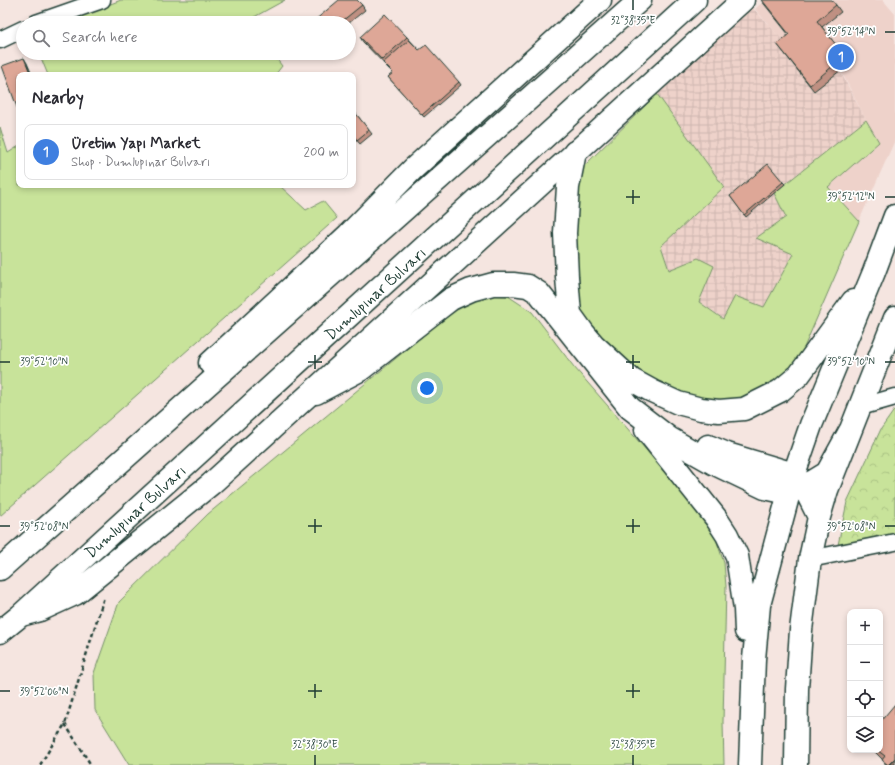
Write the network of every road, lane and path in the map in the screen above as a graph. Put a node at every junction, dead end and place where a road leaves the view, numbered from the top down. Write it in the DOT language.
graph roads {
  1 [pos="102,0"];
  2 [pos="600,0"];
  3 [pos="640,0"];
  4 [pos="695,0"];
  5 [pos="743,0"];
  6 [pos="56,16"];
  7 [pos="16,32"];
  8 [pos="0,40"];
  9 [pos="575,152"];
  10 [pos="895,216"];
  11 [pos="874,272"];
  12 [pos="895,318"];
  13 [pos="589,339"];
  14 [pos="308,397"];
  15 [pos="895,397"];
  16 [pos="860,407"];
  17 [pos="630,408"];
  18 [pos="850,432"];
  19 [pos="796,485"];
  20 [pos="819,517"];
  21 [pos="895,542"];
  22 [pos="810,559"];
  23 [pos="0,568"];
  24 [pos="104,596"];
  25 [pos="21,616"];
  26 [pos="0,632"];
  27 [pos="752,711"];
  28 [pos="65,724"];
  29 [pos="40,765"];
  30 [pos="91,765"];
  31 [pos="750,765"];
  32 [pos="796,765"];
  1 -- 6 [label="street"];
  2 -- 23 [label="main road"];
  3 -- 23 [label="main road"];
  4 -- 25 [label="main road, Dumlupınar Bulvarı"];
  5 -- 9 [label="main road"];
  7 -- 8 [label="street"];
  9 -- 13 [label="main road"];
  9 -- 14 [label="main road"];
  10 -- 11 [label="main road"];
  11 -- 13 [label="main road"];
  11 -- 19 [label="main road"];
  12 -- 16 [label="main road"];
  13 -- 19 [label="main road"];
  14 -- 17 [label="main road"];
  14 -- 25 [label="main road"];
  15 -- 16 [label="street"];
  16 -- 18 [label="main road"];
  17 -- 19 [label="main road"];
  17 -- 27 [label="main road"];
  18 -- 19 [label="main road"];
  18 -- 20 [label="main road"];
  19 -- 20 [label="main road"];
  19 -- 27 [label="main road"];
  20 -- 22 [label="main road"];
  21 -- 22 [label="street"];
  22 -- 32 [label="main road"];
  24 -- 28 [label="path"];
  25 -- 26 [label="main road, Dumlupınar Bulvarı"];
  27 -- 31 [label="main road"];
  28 -- 29 [label="path"];
  28 -- 30 [label="path"];
}
